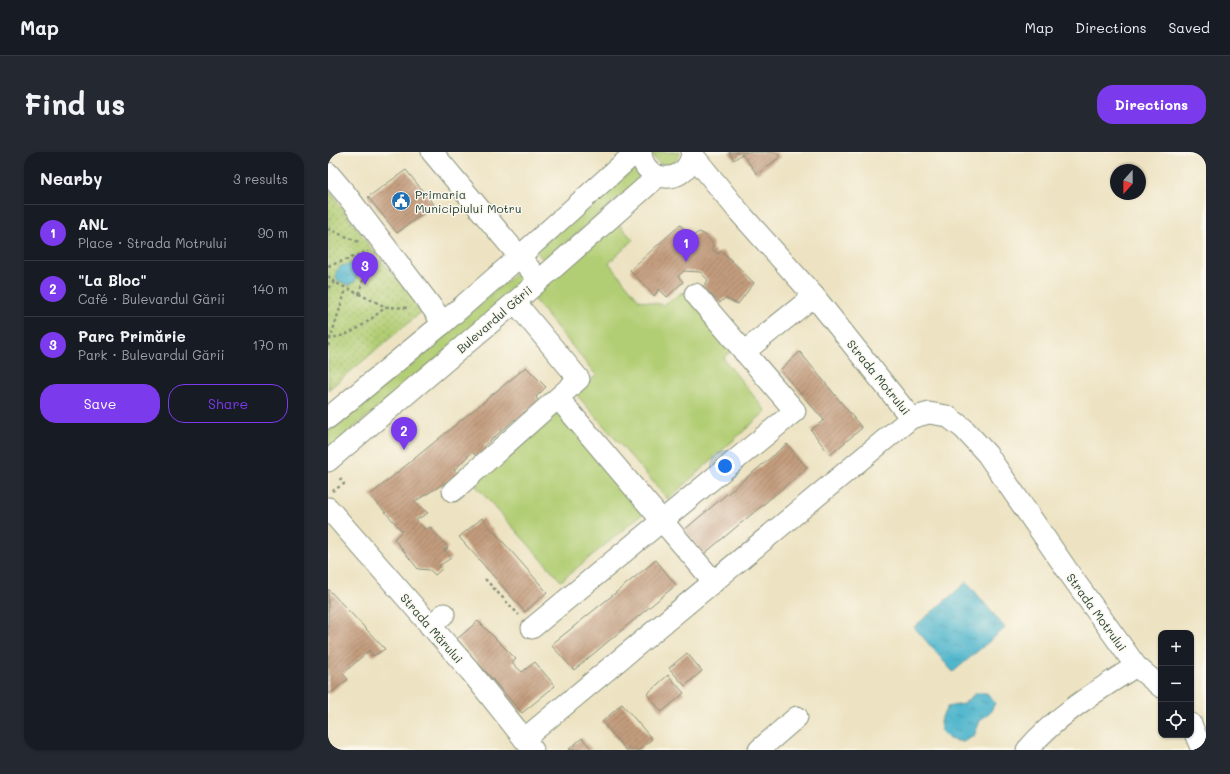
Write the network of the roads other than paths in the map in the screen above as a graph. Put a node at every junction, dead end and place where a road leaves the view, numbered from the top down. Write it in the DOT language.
graph roads {
  1 [pos="432,152"];
  2 [pos="636,152"];
  3 [pos="641,152"];
  4 [pos="692,153"];
  5 [pos="328,173"];
  6 [pos="658,176"];
  7 [pos="519,257"];
  8 [pos="540,280"];
  9 [pos="695,294"];
  10 [pos="814,296"];
  11 [pos="515,302"];
  12 [pos="439,319"];
  13 [pos="744,352"];
  14 [pos="558,398"];
  15 [pos="328,418"];
  16 [pos="911,418"];
  17 [pos="328,460"];
  18 [pos="454,491"];
  19 [pos="328,508"];
  20 [pos="662,521"];
  21 [pos="714,582"];
  22 [pos="532,628"];
  23 [pos="1136,666"];
  24 [pos="1158,684"];
  25 [pos="797,717"];
  26 [pos="1194,731"];
  27 [pos="529,744"];
  28 [pos="759,750"];
  29 [pos="1027,750"];
  30 [pos="1202,750"];
  1 -- 7 [label="street"];
  2 -- 7 [label="street"];
  3 -- 6 [label="street"];
  4 -- 6 [label="street"];
  4 -- 10 [label="street, Strada Motrului"];
  5 -- 12 [label="street"];
  6 -- 8 [label="street, Bulevardul Gării"];
  7 -- 8 [label="street"];
  7 -- 12 [label="street"];
  8 -- 11 [label="street, Bulevardul Gării"];
  9 -- 13 [label="street"];
  10 -- 13 [label="street"];
  10 -- 16 [label="street, Strada Motrului"];
  11 -- 14 [label="street"];
  11 -- 17 [label="street, Bulevardul Gării"];
  12 -- 15 [label="street"];
  13 -- 20 [label="street"];
  14 -- 18 [label="street"];
  14 -- 20 [label="street"];
  16 -- 21 [label="street"];
  16 -- 23 [label="street, Strada Motrului"];
  19 -- 27 [label="street, Strada Mărului"];
  20 -- 21 [label="street"];
  20 -- 22 [label="street"];
  21 -- 27 [label="street"];
  23 -- 24 [label="street, Strada Motrului"];
  23 -- 29 [label="street"];
  25 -- 28 [label="street"];
  26 -- 30 [label="street"];
}
